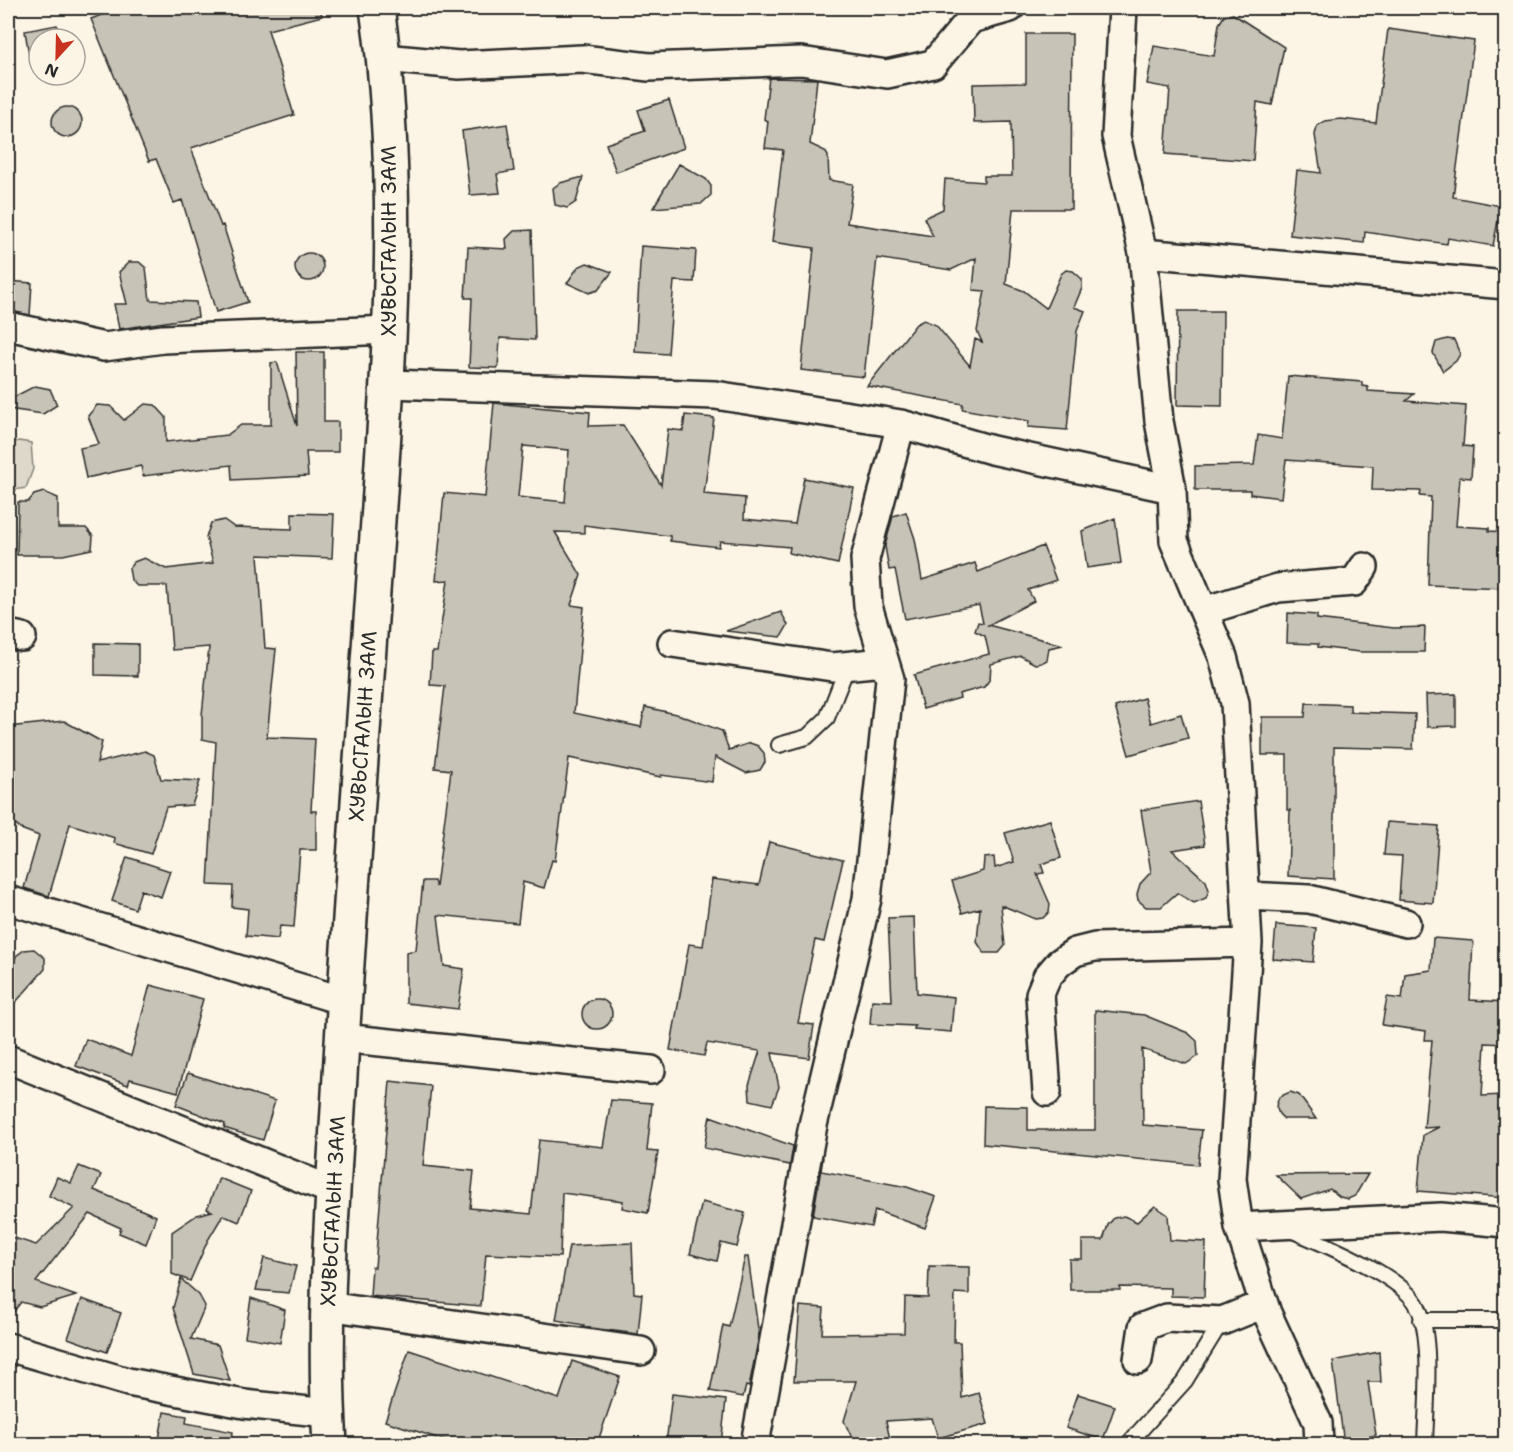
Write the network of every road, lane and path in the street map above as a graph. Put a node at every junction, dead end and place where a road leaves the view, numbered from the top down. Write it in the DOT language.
graph roads {
  1 [pos="377,8"];
  2 [pos="1010,8"];
  3 [pos="1122,8"];
  4 [pos="384,58"];
  5 [pos="1143,253"];
  6 [pos="1506,285"];
  7 [pos="8,326"];
  8 [pos="390,330"];
  9 [pos="388,384"];
  10 [pos="902,424"];
  11 [pos="1172,489"];
  12 [pos="1364,567"];
  13 [pos="1204,611"];
  14 [pos="672,644"];
  15 [pos="884,662"];
  16 [pos="848,665"];
  17 [pos="779,745"];
  18 [pos="1246,896"];
  19 [pos="8,900"];
  20 [pos="1406,923"];
  21 [pos="1248,943"];
  22 [pos="344,1001"];
  23 [pos="342,1038"];
  24 [pos="8,1059"];
  25 [pos="651,1070"];
  26 [pos="1047,1092"];
  27 [pos="333,1191"];
  28 [pos="1506,1223"];
  29 [pos="1278,1224"];
  30 [pos="1239,1227"];
  31 [pos="1264,1304"];
  32 [pos="327,1306"];
  33 [pos="1422,1320"];
  34 [pos="1506,1320"];
  35 [pos="1222,1321"];
  36 [pos="8,1347"];
  37 [pos="641,1351"];
  38 [pos="1138,1360"];
  39 [pos="329,1429"];
  40 [pos="754,1444"];
  41 [pos="1128,1444"];
  42 [pos="1319,1444"];
  43 [pos="1425,1444"];
  1 -- 4 [label="main road, ХУВЬСГАЛЫН ЗАМ"];
  2 -- 4 [label="street"];
  3 -- 5 [label="street"];
  4 -- 8 [label="main road, ХУВЬСГАЛЫН ЗАМ"];
  5 -- 6 [label="street"];
  5 -- 11 [label="street"];
  7 -- 8 [label="street"];
  8 -- 9 [label="main road, ХУВЬСГАЛЫН ЗАМ"];
  9 -- 10 [label="street"];
  9 -- 22 [label="main road, ХУВЬСГАЛЫН ЗАМ"];
  10 -- 11 [label="street"];
  10 -- 15 [label="street"];
  11 -- 13 [label="street"];
  12 -- 13 [label="street"];
  13 -- 18 [label="street"];
  14 -- 16 [label="street"];
  15 -- 16 [label="street"];
  15 -- 40 [label="street"];
  16 -- 17 [label="lane"];
  18 -- 20 [label="street"];
  18 -- 21 [label="street"];
  19 -- 22 [label="street"];
  21 -- 26 [label="street"];
  21 -- 30 [label="street"];
  22 -- 23 [label="main road, ХУВЬСГАЛЫН ЗАМ"];
  23 -- 25 [label="street"];
  23 -- 27 [label="main road, ХУВЬСГАЛЫН ЗАМ"];
  24 -- 27 [label="street"];
  27 -- 32 [label="main road, ХУВЬСГАЛЫН ЗАМ"];
  28 -- 29 [label="street"];
  29 -- 30 [label="street"];
  29 -- 33 [label="lane"];
  30 -- 31 [label="street"];
  31 -- 35 [label="street"];
  31 -- 42 [label="street"];
  32 -- 37 [label="street"];
  32 -- 39 [label="main road, ХУВЬСГАЛЫН ЗАМ"];
  33 -- 34 [label="lane"];
  33 -- 43 [label="lane"];
  35 -- 38 [label="street"];
  35 -- 41 [label="lane"];
  36 -- 39 [label="street"];
}
